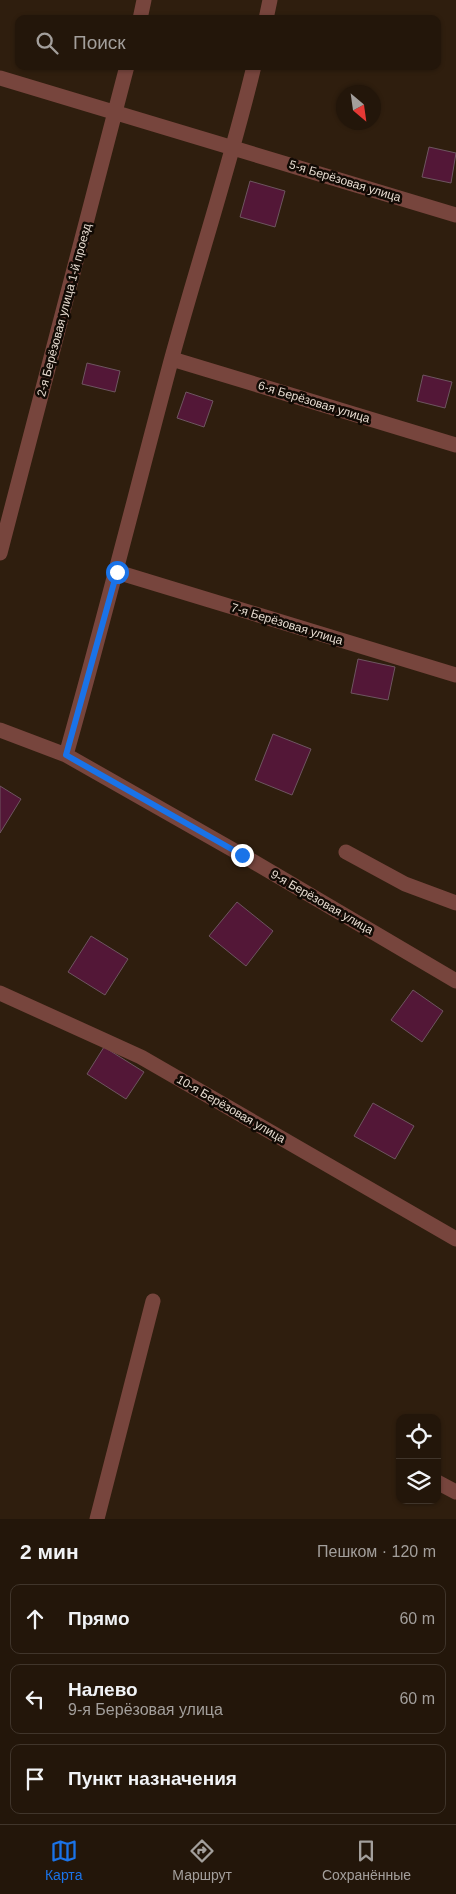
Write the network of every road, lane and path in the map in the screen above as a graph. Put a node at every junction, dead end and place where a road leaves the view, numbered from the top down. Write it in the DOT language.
graph roads {
  1 [pos="144,0"];
  2 [pos="270,0"];
  3 [pos="141,15"];
  4 [pos="267,15"];
  5 [pos="126,70"];
  6 [pos="253,70"];
  7 [pos="0,78"];
  8 [pos="115,114"];
  9 [pos="235,148"];
  10 [pos="456,215"];
  11 [pos="172,359"];
  12 [pos="456,445"];
  13 [pos="0,553"];
  14 [pos="117,572"];
  15 [pos="456,675"];
  16 [pos="0,730"];
  17 [pos="66,755"];
  18 [pos="346,852"];
  19 [pos="456,903"];
  20 [pos="456,981"];
  21 [pos="0,993"];
  22 [pos="456,1239"];
  23 [pos="153,1301"];
  24 [pos="441,1484"];
  25 [pos="456,1492"];
  26 [pos="97,1519"];
  1 -- 3 [label="street"];
  2 -- 4 [label="street"];
  5 -- 8 [label="street, 2-я Берёзовая улица 1-й проезд"];
  6 -- 9 [label="street"];
  7 -- 8 [label="street, 5-я Берёзовая улица"];
  8 -- 9 [label="street, 5-я Берёзовая улица"];
  8 -- 13 [label="street, 2-я Берёзовая улица 1-й проезд"];
  9 -- 10 [label="street, 5-я Берёзовая улица"];
  9 -- 11 [label="street"];
  11 -- 12 [label="street, 6-я Берёзовая улица"];
  11 -- 14 [label="street"];
  14 -- 15 [label="street, 7-я Берёзовая улица"];
  14 -- 17 [label="street"];
  16 -- 17 [label="street, 9-я Берёзовая улица"];
  17 -- 20 [label="street, 9-я Берёзовая улица"];
  18 -- 19 [label="street"];
  21 -- 22 [label="street, 10-я Берёзовая улица"];
  23 -- 26 [label="street"];
  24 -- 25 [label="street"];
}
